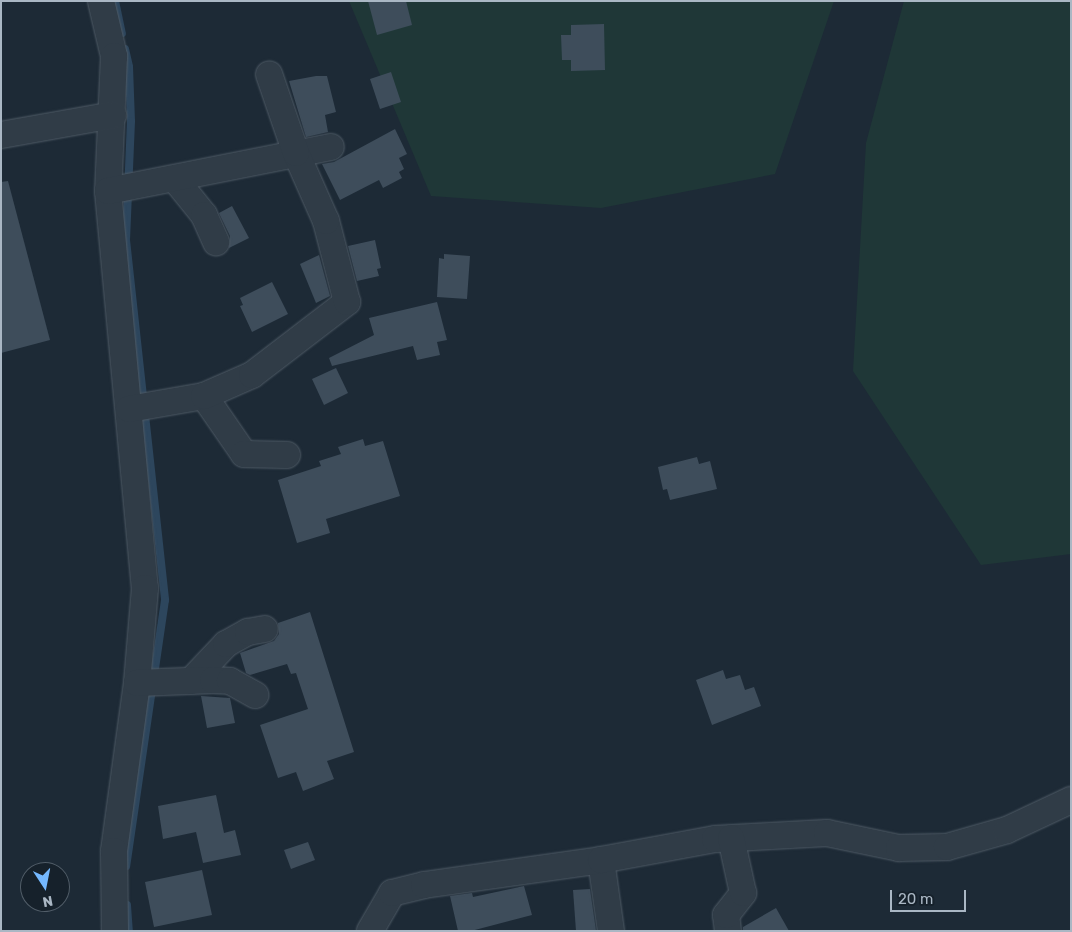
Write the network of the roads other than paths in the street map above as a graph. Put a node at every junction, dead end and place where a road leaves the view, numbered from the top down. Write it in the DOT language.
graph roads {
  1 [pos="101,1"];
  2 [pos="270,74"];
  3 [pos="113,115"];
  4 [pos="1,135"];
  5 [pos="331,147"];
  6 [pos="296,152"];
  7 [pos="175,179"];
  8 [pos="120,189"];
  9 [pos="216,242"];
  10 [pos="204,396"];
  11 [pos="139,408"];
  12 [pos="287,455"];
  13 [pos="265,628"];
  14 [pos="191,681"];
  15 [pos="149,683"];
  16 [pos="256,695"];
  17 [pos="1071,800"];
  18 [pos="731,838"];
  19 [pos="601,860"];
  20 [pos="114,931"];
  21 [pos="370,931"];
  22 [pos="611,931"];
  23 [pos="728,931"];
  1 -- 3 [label="street"];
  2 -- 6 [label="street"];
  3 -- 4 [label="street"];
  3 -- 8 [label="street"];
  5 -- 6 [label="street"];
  6 -- 7 [label="street"];
  6 -- 10 [label="street"];
  7 -- 8 [label="street"];
  7 -- 9 [label="street"];
  8 -- 11 [label="street"];
  10 -- 11 [label="street"];
  10 -- 12 [label="street"];
  11 -- 15 [label="street"];
  13 -- 14 [label="street"];
  14 -- 15 [label="street"];
  14 -- 16 [label="street"];
  15 -- 20 [label="street"];
  17 -- 18 [label="street"];
  18 -- 19 [label="street"];
  18 -- 23 [label="street"];
  19 -- 21 [label="street"];
  19 -- 22 [label="street"];
}
